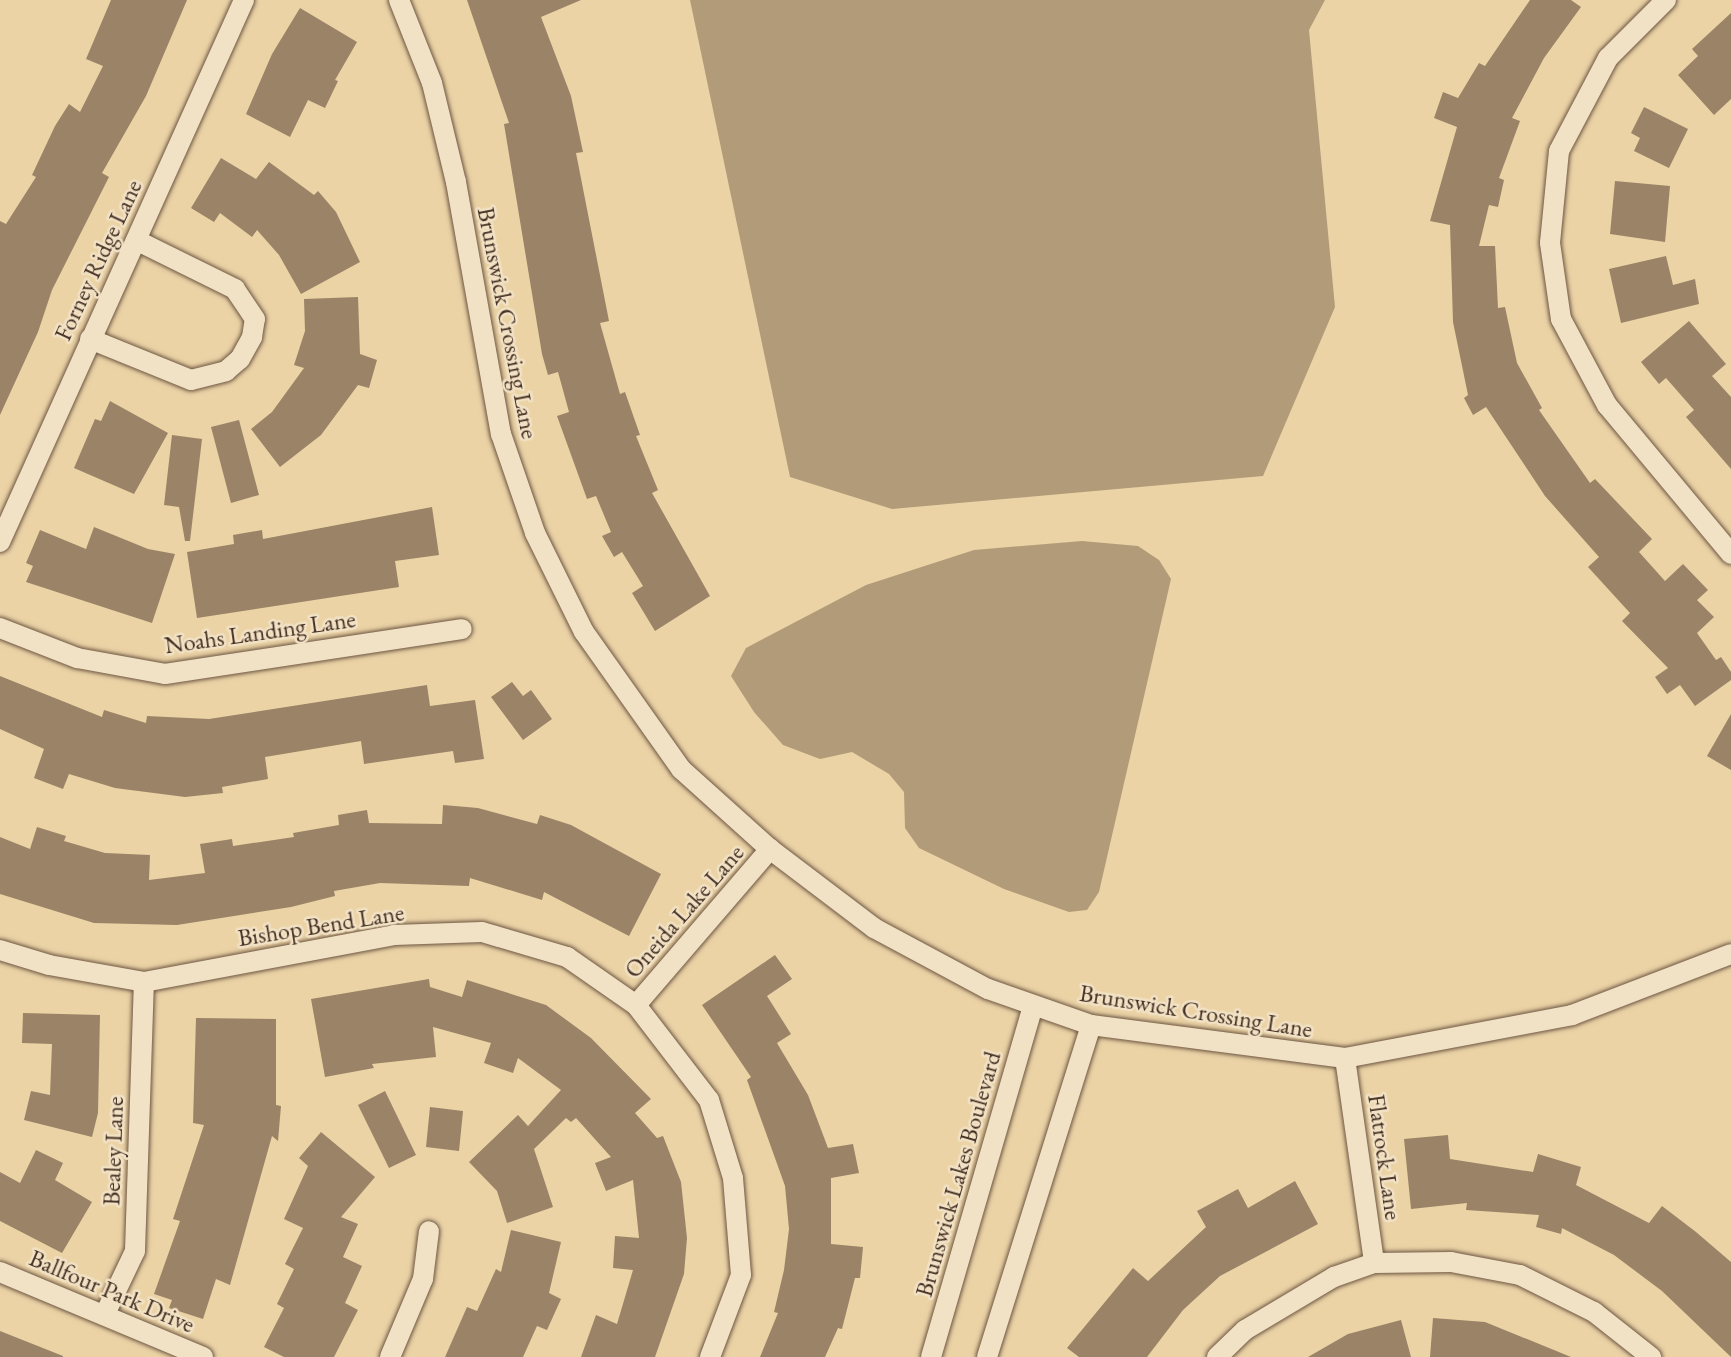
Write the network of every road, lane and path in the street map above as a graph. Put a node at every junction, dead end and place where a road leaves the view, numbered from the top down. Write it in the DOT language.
graph roads {
  1 [pos="244,0"];
  2 [pos="399,0"];
  3 [pos="1666,0"];
  4 [pos="136,240"];
  5 [pos="90,339"];
  6 [pos="0,542"];
  7 [pos="1731,554"];
  8 [pos="0,627"];
  9 [pos="462,629"];
  10 [pos="770,849"];
  11 [pos="0,950"];
  12 [pos="1731,954"];
  13 [pos="144,982"];
  14 [pos="636,1005"];
  15 [pos="1033,1006"];
  16 [pos="1090,1025"];
  17 [pos="1345,1058"];
  18 [pos="429,1231"];
  19 [pos="1374,1263"];
  20 [pos="0,1272"];
  21 [pos="105,1314"];
  22 [pos="203,1357"];
  23 [pos="390,1357"];
  24 [pos="710,1357"];
  25 [pos="931,1357"];
  26 [pos="987,1357"];
  27 [pos="1217,1357"];
  28 [pos="1651,1357"];
  1 -- 4 [label="street, Forney Ridge Lane"];
  2 -- 10 [label="street, Brunswick Crossing Lane"];
  3 -- 7 [label="street"];
  4 -- 5 [label="street, Forney Ridge Lane"];
  4 -- 5 [label="street"];
  5 -- 6 [label="street, Forney Ridge Lane"];
  8 -- 9 [label="street, Noahs Landing Lane"];
  10 -- 14 [label="street, Oneida Lake Lane"];
  10 -- 15 [label="street, Brunswick Crossing Lane"];
  11 -- 13 [label="street, Bishop Bend Lane"];
  12 -- 17 [label="street, Brunswick Crossing Lane"];
  13 -- 14 [label="street, Bishop Bend Lane"];
  13 -- 21 [label="street, Bealey Lane"];
  14 -- 24 [label="street, Bishop Bend Lane"];
  15 -- 16 [label="street, Brunswick Crossing Lane"];
  15 -- 25 [label="street, Brunswick Lakes Boulevard"];
  16 -- 17 [label="street, Brunswick Crossing Lane"];
  16 -- 26 [label="street"];
  17 -- 19 [label="street, Flatrock Lane"];
  18 -- 23 [label="street"];
  19 -- 27 [label="street"];
  19 -- 28 [label="street"];
  20 -- 21 [label="street, Ballfour Park Drive"];
  21 -- 22 [label="street, Ballfour Park Drive"];
}
